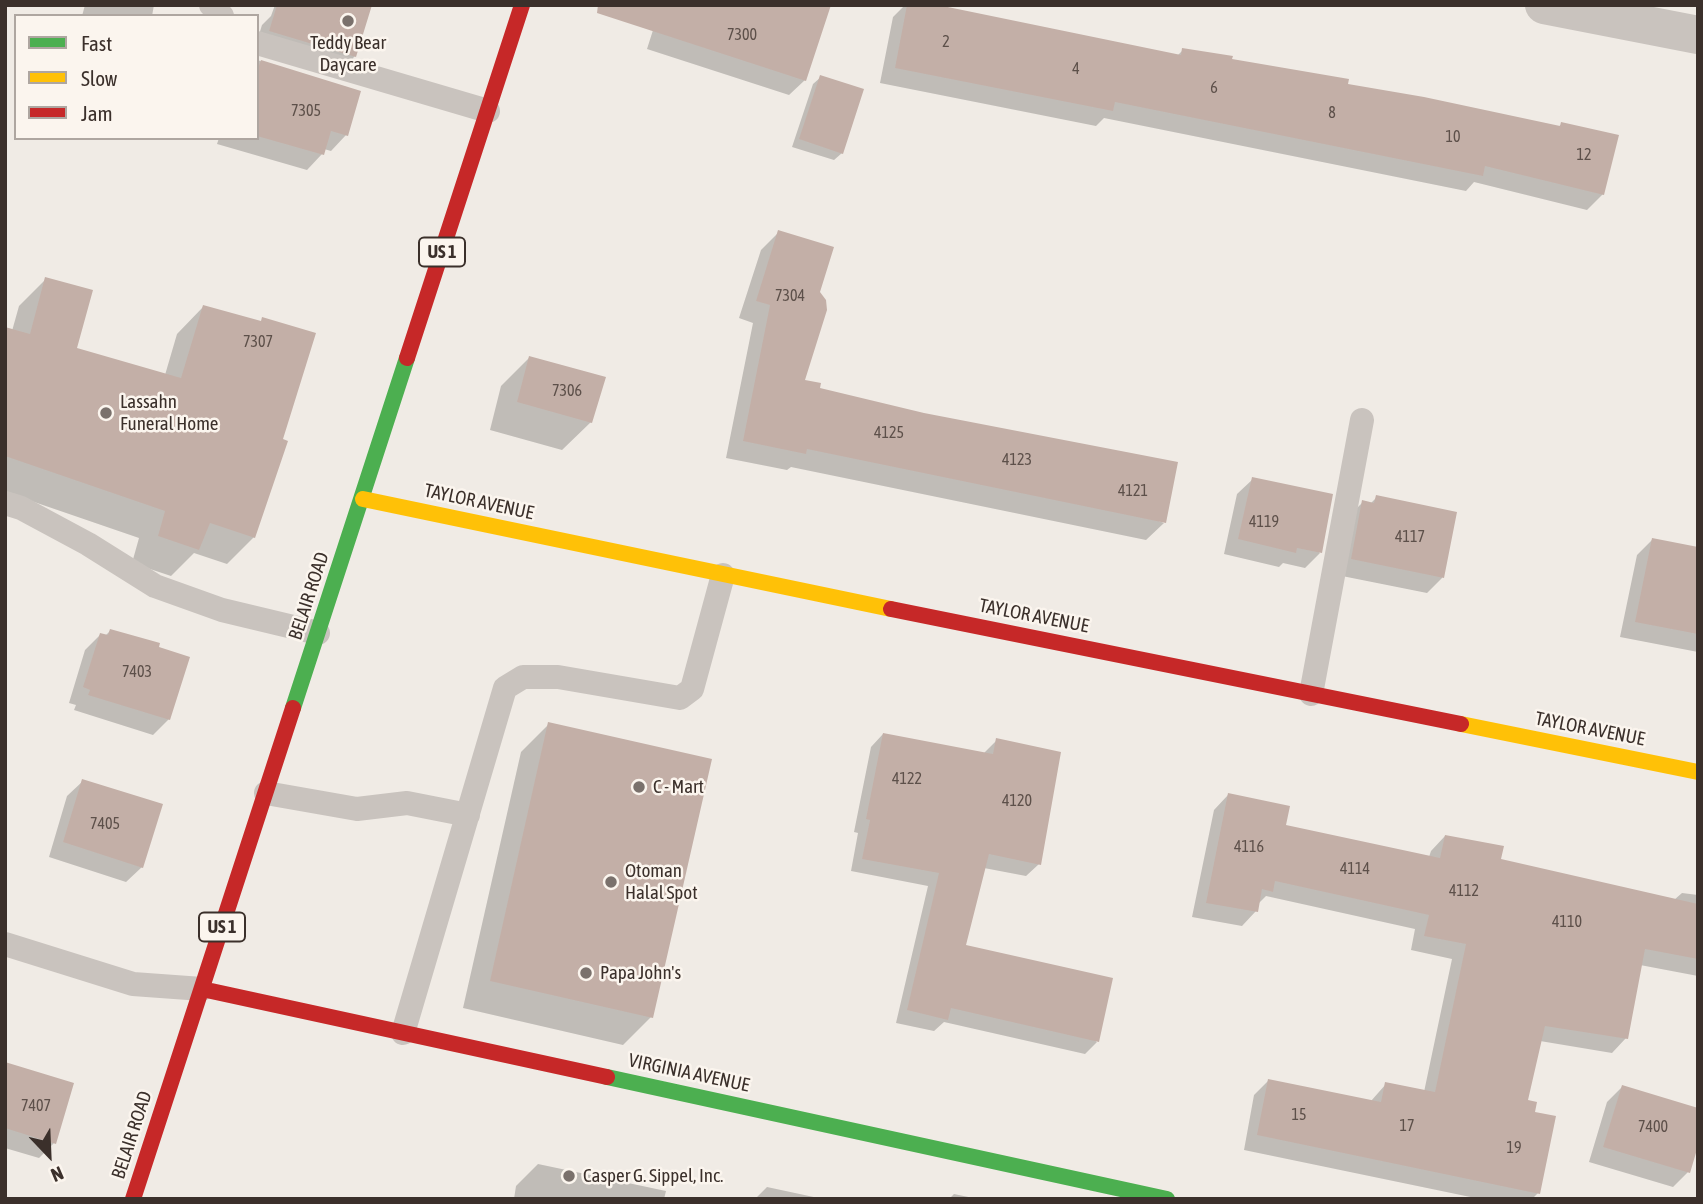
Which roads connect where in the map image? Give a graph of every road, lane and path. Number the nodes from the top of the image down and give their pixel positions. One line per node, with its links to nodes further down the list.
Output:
1 (522, 5): 5 (main road, BELAIR ROAD / US 1)
2 (1544, 5): 3 (street)
3 (1698, 35)
4 (259, 44): 5 (lane)
5 (488, 111): 7 (main road, BELAIR ROAD / US 1)
6 (1362, 419): 11 (lane)
7 (363, 499): 9 (main road, TAYLOR AVENUE); 10 (main road, BELAIR ROAD / US 1)
8 (5, 503): 10 (lane)
9 (723, 575): 11 (main road, TAYLOR AVENUE); 14 (lane)
10 (318, 634): 13 (main road, BELAIR ROAD / US 1)
11 (1311, 694): 12 (main road, TAYLOR AVENUE)
12 (1698, 772)
13 (266, 793): 14 (lane); 16 (main road, BELAIR ROAD / US 1)
14 (468, 815): 17 (lane)
15 (5, 944): 16 (lane)
16 (202, 989): 17 (main road, VIRGINIA AVENUE); 18 (main road, BELAIR ROAD / US 1)
17 (403, 1033): 19 (main road, VIRGINIA AVENUE)
18 (133, 1199)
19 (1167, 1199)

